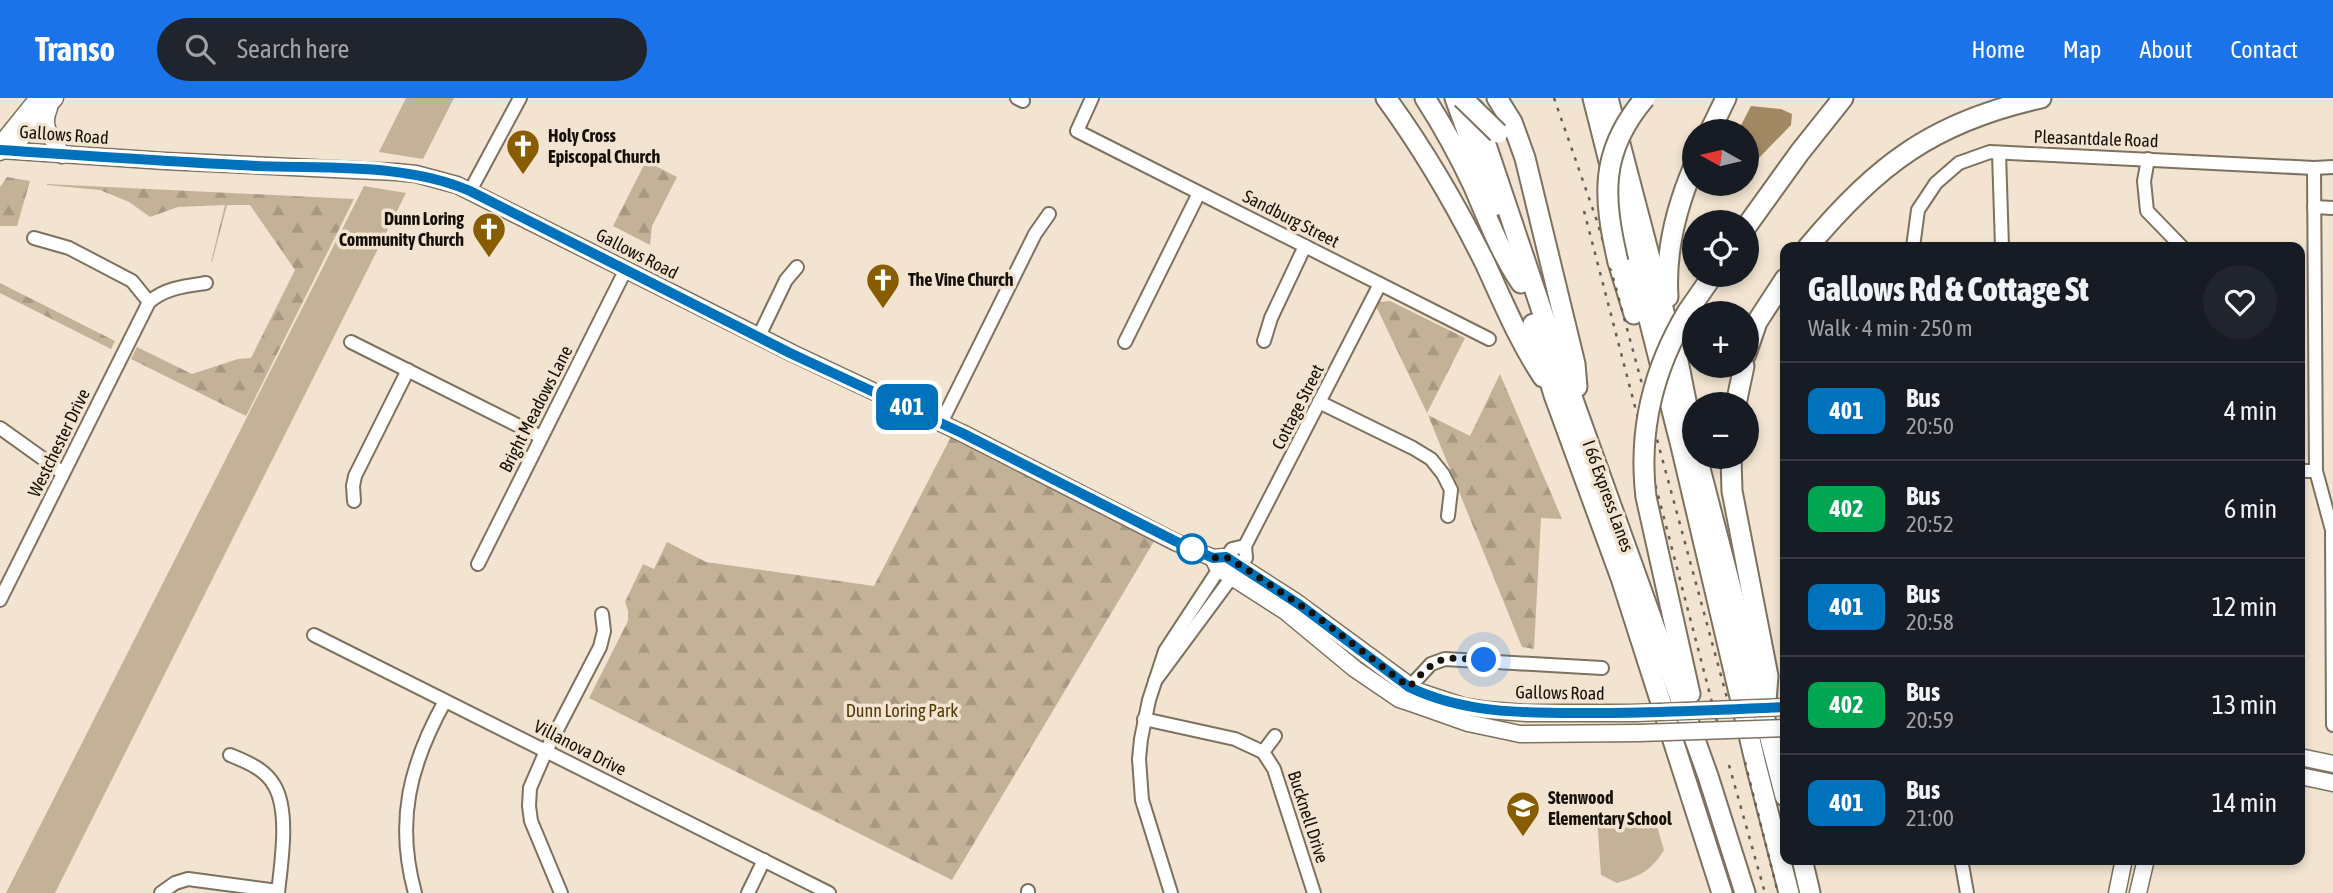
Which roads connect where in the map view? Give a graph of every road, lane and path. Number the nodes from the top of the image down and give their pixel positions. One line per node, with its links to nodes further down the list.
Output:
1 (520, 98): 23 (street)
2 (1092, 98): 24 (street, Sandburg Street)
3 (1386, 98): 54 (highway)
4 (1425, 98): 40 (highway)
5 (1455, 98): 40 (highway)
6 (1462, 98): 29 (highway, bridge)
7 (1471, 98): 56 (highway, I 66 Express Lanes)
8 (1497, 98): 29 (highway)
9 (1593, 98): 71 (highway)
10 (1608, 98): 52 (highway)
11 (1645, 98): 71 (highway, bridge)
12 (1726, 98): 16 (highway)
13 (1843, 98): 28 (highway)
14 (2040, 98): 32 (highway)
15 (48, 100): 17 (main road); 19 (main road)
16 (1716, 119)
17 (0, 151): 19 (main road, Gallows Road)
18 (1999, 153): 20 (street, Pleasantdale Road); 33 (street, Pleasantdale Road); 34 (street)
19 (62, 155): 23 (main road, Gallows Road)
20 (2148, 159): 22 (street, Pleasantdale Road); 35 (street)
21 (2333, 167): 22 (street, Pleasantdale Road)
22 (2314, 168): 26 (street)
23 (470, 191): 38 (main road, Gallows Road)
24 (1199, 193): 36 (street, Sandburg Street); 50 (street)
25 (1683, 196): 52 (highway)
26 (2314, 207): 27 (street); 63 (street)
27 (2333, 208)
28 (1758, 210)
29 (1540, 213): 56 (highway)
30 (1049, 214): 57 (street)
31 (34, 238): 44 (street)
32 (1812, 242)
33 (1914, 242)
34 (2002, 242)
35 (2177, 242)
36 (1305, 246): 41 (street, Sandburg Street); 48 (street)
37 (797, 267): 46 (street)
38 (626, 270): 46 (main road, Gallows Road); 59 (street, Bright Meadows Lane)
39 (206, 283): 44 (street)
40 (1521, 283): 54 (highway)
41 (1380, 284): 47 (street, Sandburg Street); 55 (street, Cottage Street)
42 (1705, 287): 87 (highway, bridge)
43 (1780, 287): 45 (highway)
44 (149, 302): 64 (street, Westchester Drive)
45 (1759, 319)
46 (759, 337): 57 (main road, Gallows Road)
47 (1489, 340)
48 (1264, 341)
49 (351, 342): 51 (street)
50 (1125, 342)
51 (408, 370): 59 (street); 65 (street)
52 (1681, 373): 53 (highway)
53 (1685, 392)
54 (1554, 395): 107 (highway)
55 (1319, 402): 66 (street); 68 (street, Cottage Street)
56 (1580, 416): 87 (highway, I 66 Express Lanes)
57 (941, 423): 68 (main road, Gallows Road)
58 (0, 428): 64 (street)
59 (541, 437): 67 (street, Bright Meadows Lane)
60 (1700, 469): 78 (highway)
61 (1731, 469): 78 (highway)
62 (2305, 471): 63 (street)
63 (2316, 471): 79 (street)
64 (64, 474): 69 (street, Westchester Drive)
65 (354, 501)
66 (1448, 516)
67 (478, 564)
68 (1226, 565): 74 (main road, Gallows Road); 77 (street, Cottage Street)
69 (0, 600)
70 (602, 614): 82 (street)
71 (1723, 620): 92 (highway)
72 (314, 635): 75 (street, Villanova Drive)
73 (1602, 668): 74 (street)
74 (1404, 693): 76 (main road, Gallows Road, bridge); 80 (main road, Gallows Road, bridge)
75 (445, 701): 82 (street, Villanova Drive); 101 (street)
76 (1780, 707)
77 (1144, 719): 83 (street); 105 (street, Cottage Street)
78 (1764, 720): 89 (highway)
79 (2333, 725)
80 (1780, 729)
81 (1275, 736): 83 (street)
82 (546, 751): 91 (street, Villanova Drive); 102 (street)
83 (1263, 752): 106 (street, Bucknell Drive)
84 (230, 755): 99 (street)
85 (2305, 758): 86 (main road)
86 (2333, 764)
87 (1708, 776): 108 (highway, I 66 Express Lanes)
88 (2305, 777): 90 (main road)
89 (1780, 778)
90 (2333, 783)
91 (764, 860): 103 (street); 104 (street, Villanova Drive)
92 (1780, 861)
93 (1781, 865): 109 (highway)
94 (1803, 865): 110 (highway)
95 (1962, 865): 111 (street)
96 (2124, 865): 112 (main road)
97 (2126, 865): 113 (main road)
98 (2145, 865): 114 (main road)
99 (278, 892): 100 (street)
100 (161, 893)
101 (415, 893)
102 (561, 893)
103 (748, 893)
104 (829, 893)
105 (1171, 893)
106 (1314, 893)
107 (1722, 893)
108 (1745, 893)
109 (1788, 893)
110 (1810, 893)
111 (1967, 893)
112 (2117, 893)
113 (2127, 893)
114 (2138, 893)

